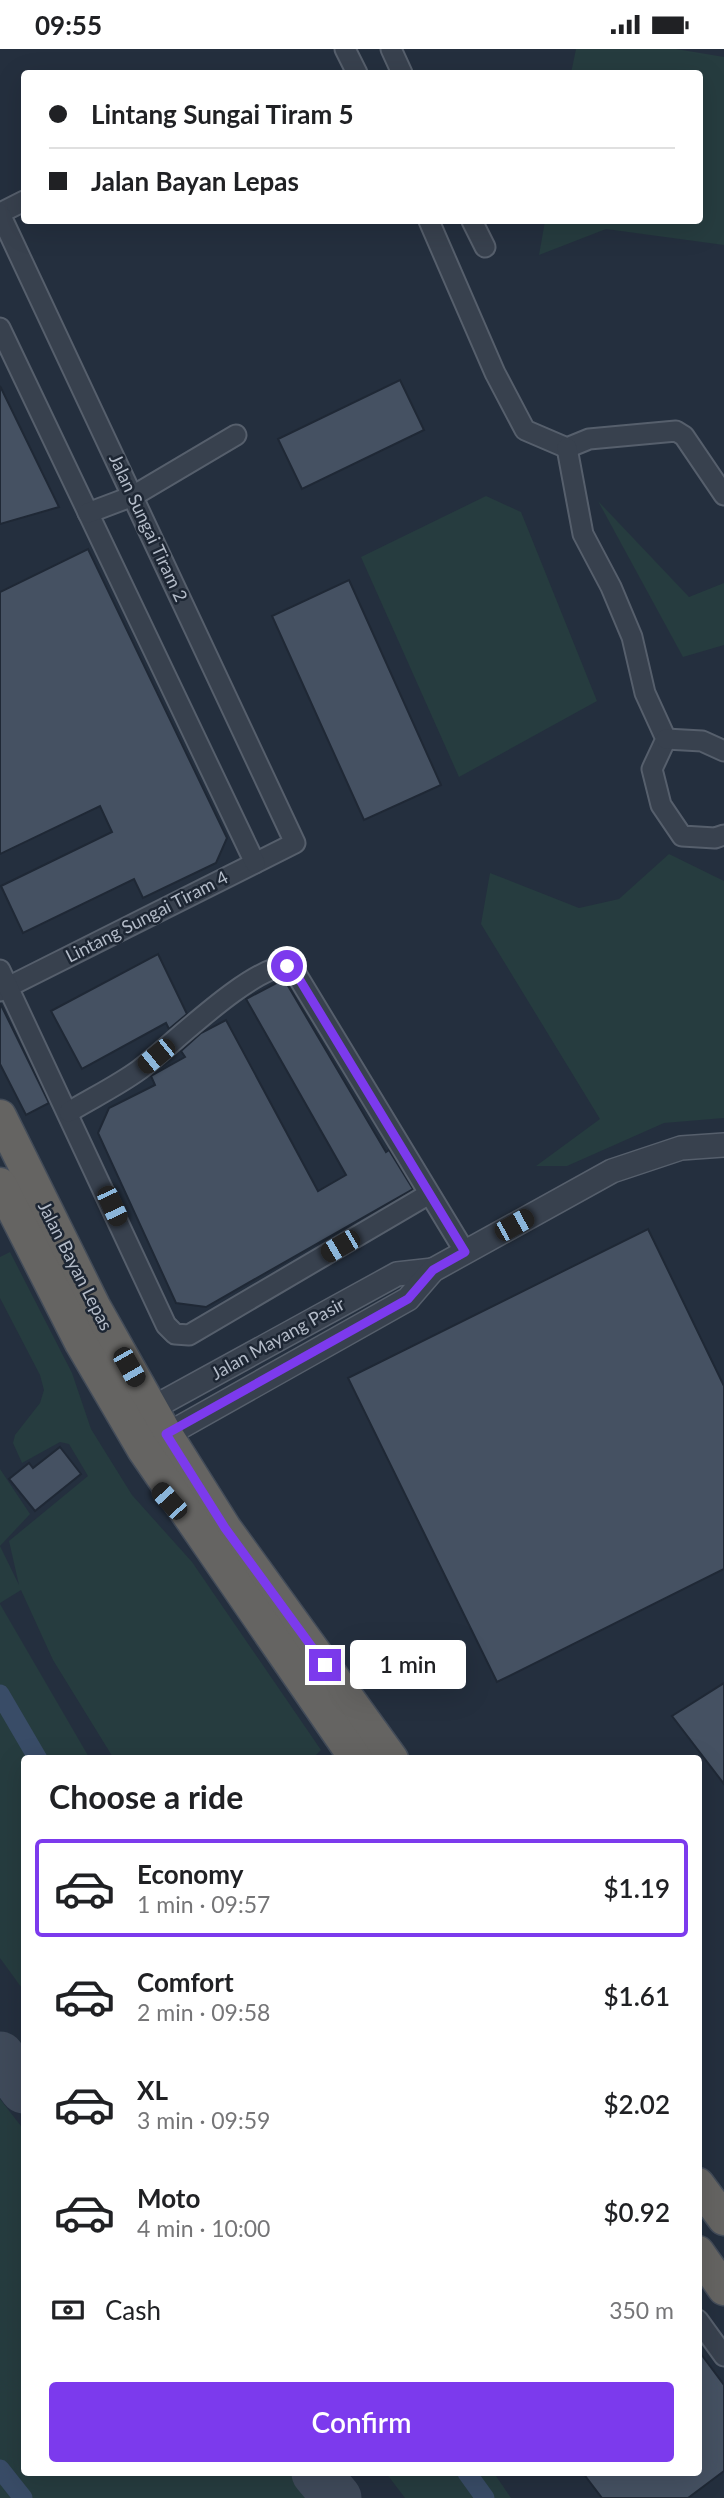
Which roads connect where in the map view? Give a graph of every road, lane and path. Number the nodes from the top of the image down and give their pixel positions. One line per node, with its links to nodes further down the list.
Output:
1 (345, 49): 3 (street)
2 (391, 49): 4 (street)
3 (356, 70)
4 (401, 70)
5 (21, 202): 6 (street)
6 (0, 213): 9 (street, Jalan Sungai Tiram 2)
7 (430, 224): 13 (street)
8 (474, 224): 10 (street)
9 (7, 247): 15 (street, Jalan Sungai Tiram 2)
10 (485, 247)
11 (0, 328): 16 (street)
12 (236, 435): 15 (street)
13 (567, 448): 14 (street); 17 (street)
14 (724, 495)
15 (133, 496): 16 (street); 20 (street, Jalan Sungai Tiram 2)
16 (88, 513): 21 (street)
17 (666, 739): 18 (street); 19 (street)
18 (724, 751)
19 (724, 835)
20 (295, 843): 21 (street, Lintang Sungai Tiram 4)
21 (255, 863): 22 (street, Lintang Sungai Tiram 4)
22 (3, 982): 23 (street)
23 (69, 1112): 27 (street); 27 (street)
24 (0, 1116): 30 (highway, Jalan Bayan Lepas)
25 (724, 1145): 28 (street, Jalan Mayang Pasir)
26 (0, 1185): 29 (highway, Jalan Bayan Lepas)
27 (429, 1194): 28 (street)
28 (465, 1252): 30 (street, Jalan Mayang Pasir)
29 (80, 1343): 30 (highway, Jalan Bayan Lepas); 31 (highway)
30 (147, 1428): 31 (highway, Jalan Bayan Lepas); 33 (highway, Jalan Bayan Lepas)
31 (198, 1532): 32 (highway, Jalan Bayan Lepas)
32 (353, 1755)
33 (389, 1755)
34 (702, 2190): 35 (highway)
35 (724, 2219)
36 (702, 2258): 37 (highway)
37 (724, 2289)
38 (702, 2326): 39 (street)
39 (724, 2356)

